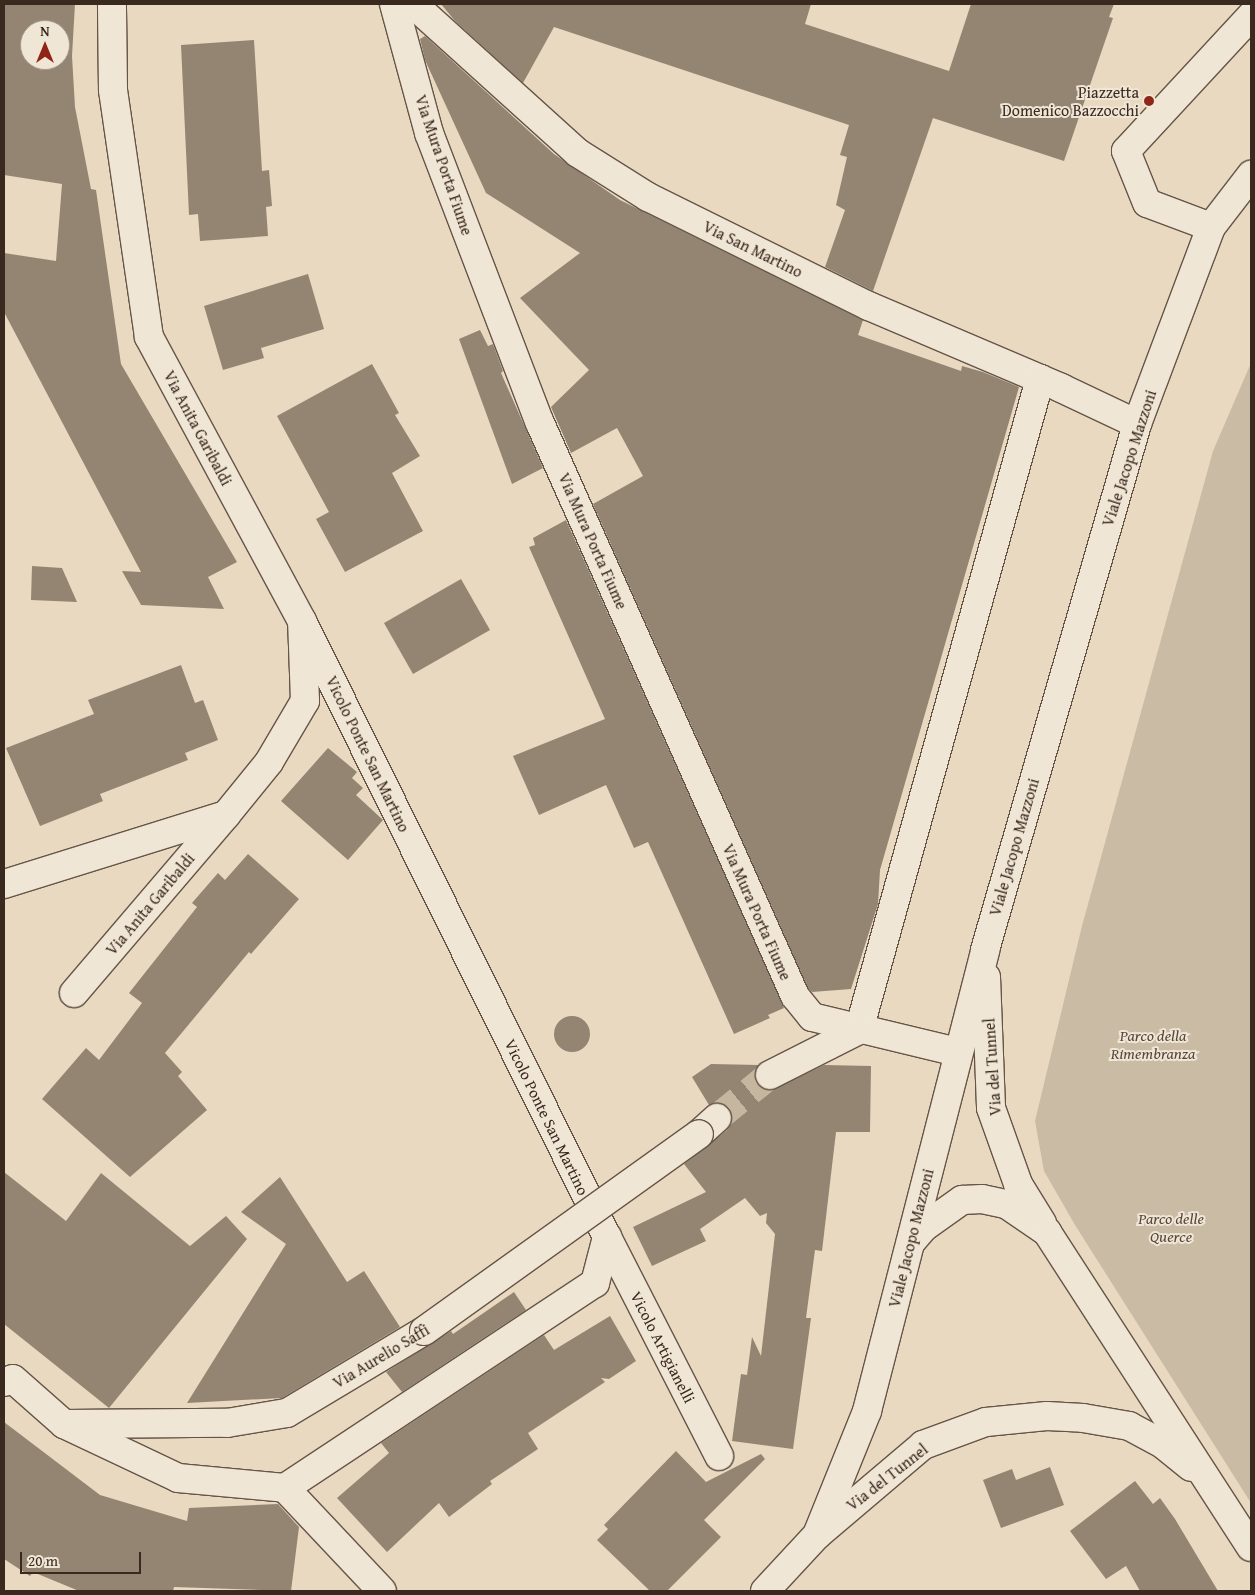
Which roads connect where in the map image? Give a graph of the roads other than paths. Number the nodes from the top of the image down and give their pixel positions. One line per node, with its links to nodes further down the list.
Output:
1 (112, 4): 9 (street, Via Anita Garibaldi)
2 (394, 4): 14 (street, Via Mura Porta Fiume)
3 (413, 4): 7 (street, Via San Martino)
4 (1251, 16): 6 (street)
5 (1251, 175): 6 (street, Viale Jacopo Mazzoni)
6 (1211, 227): 8 (street, Viale Jacopo Mazzoni)
7 (1040, 379): 8 (street, Via San Martino); 14 (street)
8 (1137, 424): 12 (street, Viale Jacopo Mazzoni)
9 (302, 621): 10 (street, Via Anita Garibaldi); 19 (street, Vicolo Ponte San Martino)
10 (226, 815): 11 (street, Via Anita Garibaldi); 13 (street, Via Anita Garibaldi)
11 (4, 884)
12 (985, 950): 15 (street, Viale Jacopo Mazzoni); 18 (street, Via del Tunnel)
13 (74, 993)
14 (859, 1030): 15 (street); 16 (street)
15 (958, 1052): 20 (street, Viale Jacopo Mazzoni)
16 (770, 1075)
17 (708, 1126): 22 (street, Via Aurelio Saffi, bridge)
18 (1048, 1232): 20 (street, Via del Tunnel); 24 (street, Via del Tunnel)
19 (607, 1237): 23 (street, Vicolo Artigianelli); 25 (street)
20 (911, 1242): 26 (street, Viale Jacopo Mazzoni)
21 (7, 1374): 22 (street)
22 (64, 1424): 25 (street)
23 (719, 1456)
24 (1212, 1484): 26 (street, Via del Tunnel); 27 (street, Via del Tunnel)
25 (285, 1488): 28 (street)
26 (817, 1535): 29 (street)
27 (1251, 1547)
28 (382, 1591)
29 (765, 1591)

